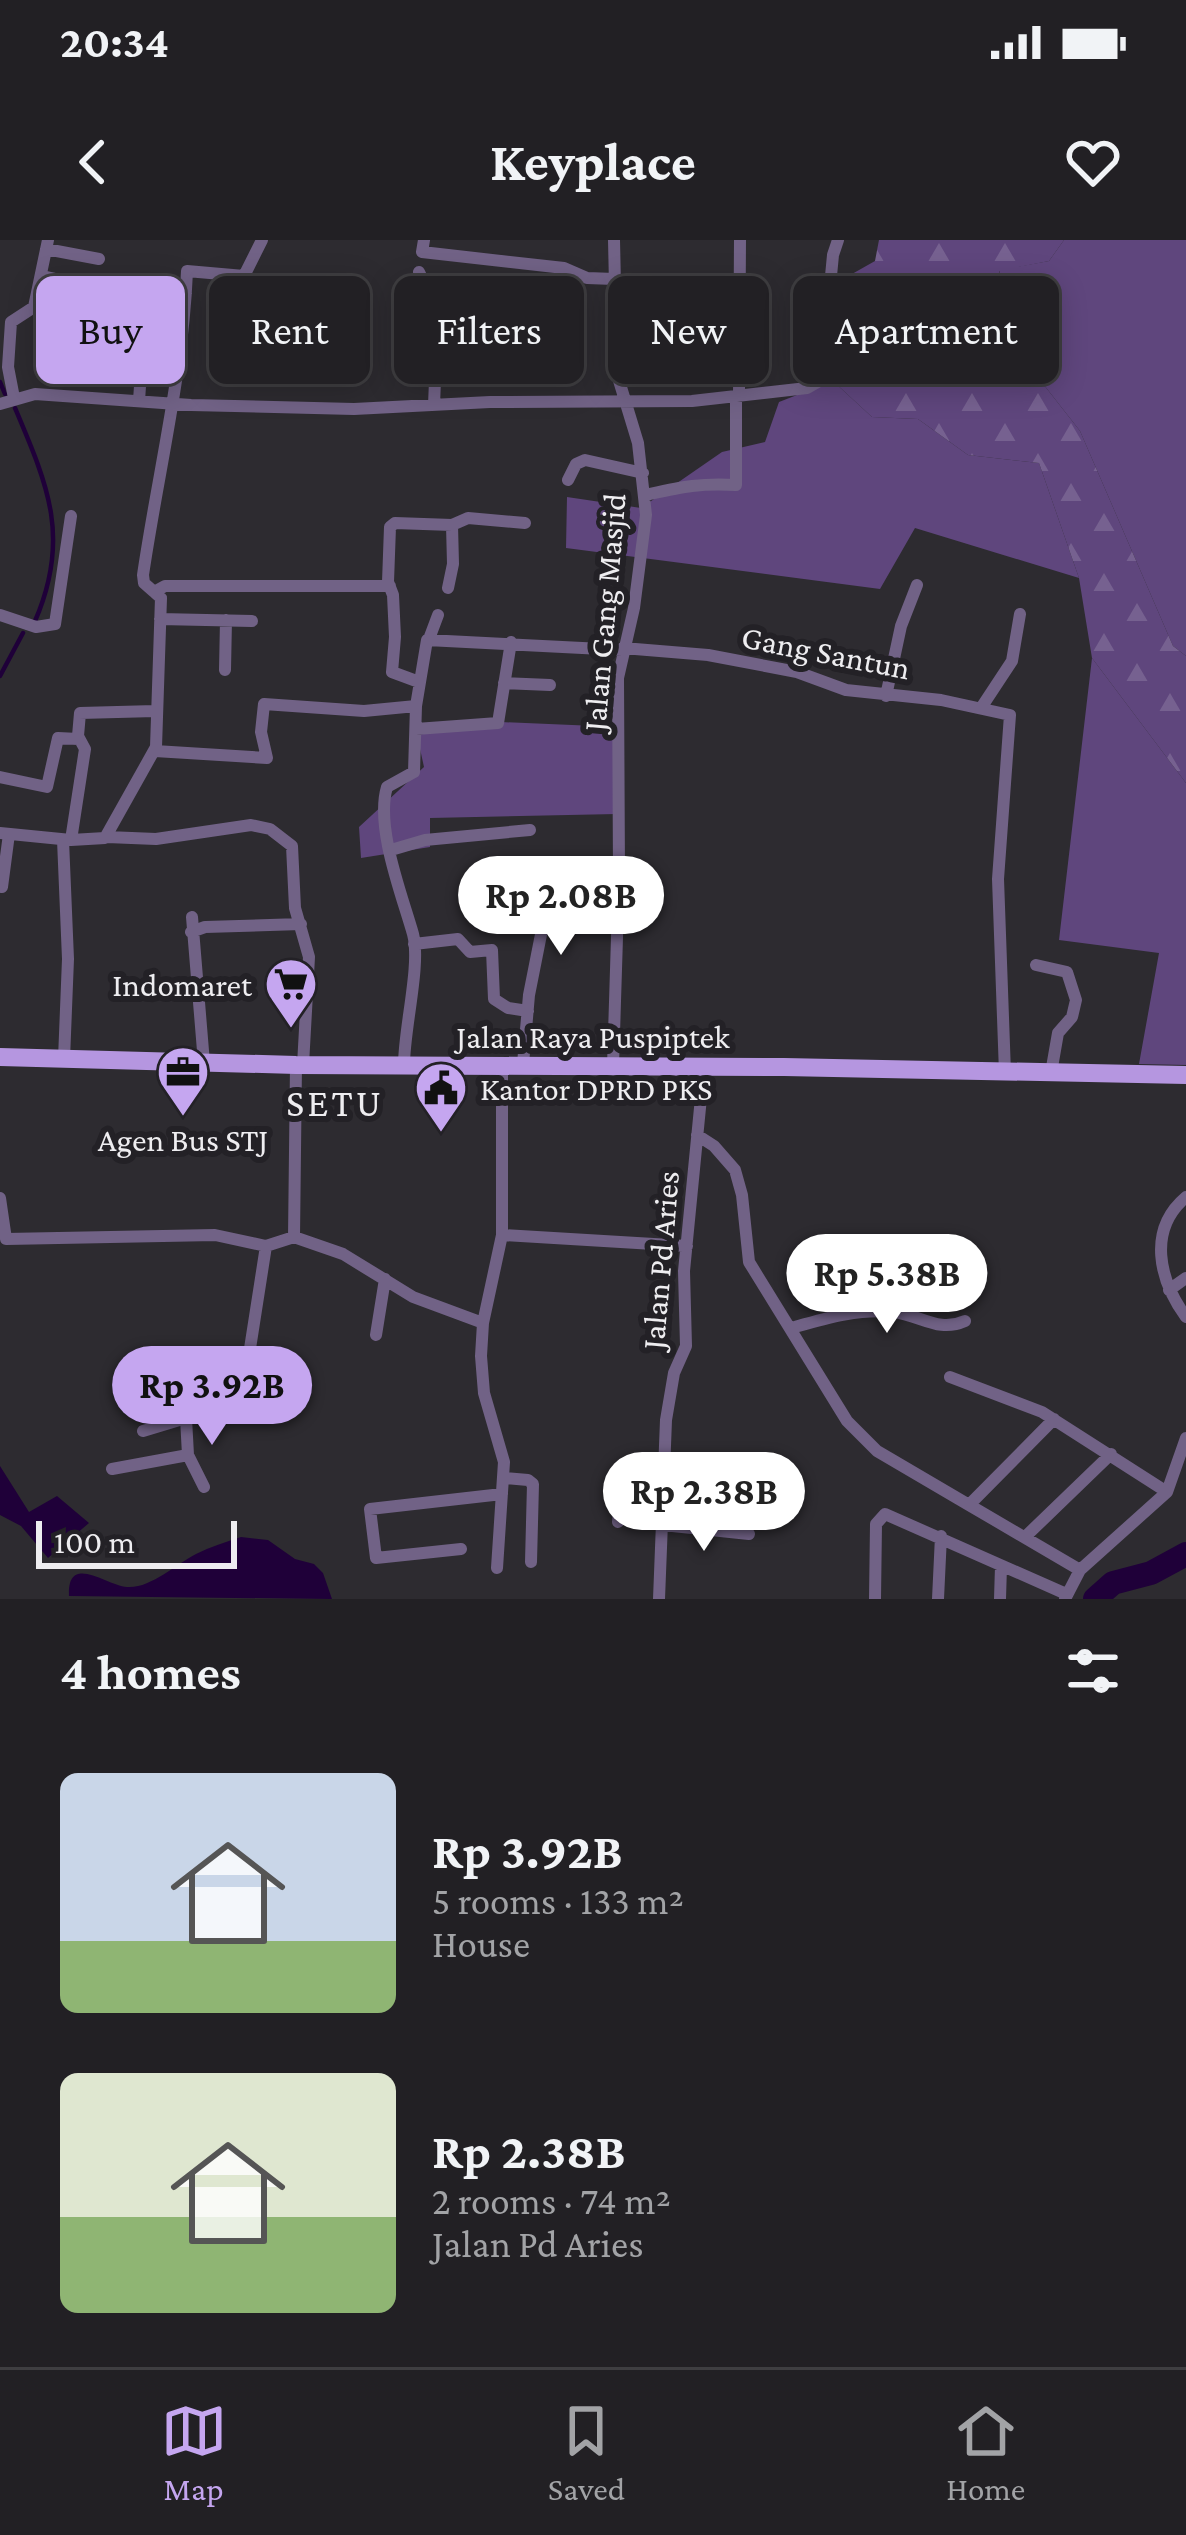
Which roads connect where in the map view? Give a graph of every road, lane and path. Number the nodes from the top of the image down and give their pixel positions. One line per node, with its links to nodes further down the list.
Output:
1 (262, 240): 12 (street)
2 (424, 240): 11 (street)
3 (614, 240): 10 (street, Jalan Gang Masjid)
4 (740, 240): 18 (street)
5 (838, 240): 18 (street)
6 (47, 244): 7 (street); 9 (street)
7 (99, 259)
8 (419, 272): 23 (street)
9 (41, 276)
10 (614, 276)
11 (608, 279)
12 (186, 292): 14 (street)
13 (36, 298): 21 (street)
14 (185, 302)
15 (140, 384): 20 (street)
16 (176, 384): 22 (street)
17 (620, 384): 19 (street, Jalan Gang Masjid)
18 (738, 395): 19 (street); 26 (street)
19 (623, 400): 23 (street); 24 (street, Jalan Gang Masjid)
20 (139, 401): 21 (street); 22 (street)
21 (6, 402)
22 (172, 404): 23 (street); 33 (street)
23 (434, 405)
24 (643, 473): 25 (street); 26 (street, Jalan Gang Masjid)
25 (568, 480)
26 (645, 495): 42 (street, Jalan Gang Masjid)
27 (71, 515): 35 (street)
28 (525, 523): 29 (street)
29 (452, 525): 31 (street); 32 (street)
30 (917, 585): 47 (street)
31 (390, 586): 33 (street); 44 (street)
32 (448, 588)
33 (154, 592): 37 (street)
34 (1020, 614): 49 (street)
35 (0, 615)
36 (438, 615): 40 (street)
37 (164, 619): 38 (street); 50 (street)
38 (226, 620): 39 (street); 43 (street)
39 (252, 621)
40 (429, 638): 41 (street, Gang Santun); 44 (street)
41 (512, 642): 42 (street, Gang Santun); 45 (street)
42 (623, 649): 47 (street, Gang Santun); 60 (street, Jalan Gang Masjid)
43 (225, 670)
44 (419, 682): 48 (street)
45 (504, 682): 46 (street); 51 (street)
46 (550, 686)
47 (886, 696): 49 (street, Gang Santun)
48 (416, 706): 51 (street); 53 (street)
49 (981, 708): 77 (street)
50 (159, 711): 52 (street); 53 (street)
51 (416, 729): 59 (street)
52 (78, 739): 54 (street); 58 (street)
53 (154, 751): 57 (street)
54 (0, 777)
55 (530, 830): 59 (street)
56 (4, 834): 58 (street); 61 (street)
57 (107, 837): 58 (street); 63 (street)
58 (67, 840): 69 (street)
59 (392, 850): 65 (street)
60 (620, 873): 67 (street); 75 (street, Jalan Gang Masjid)
61 (2, 887)
62 (192, 917): 64 (street)
63 (302, 925): 64 (street); 73 (street)
64 (191, 932): 70 (street)
65 (414, 944): 67 (street); 74 (street)
66 (1036, 965): 78 (street)
67 (528, 1011): 72 (street)
68 (0, 1058): 69 (main road, Jalan Raya Puspiptek)
69 (64, 1059): 70 (main road, Jalan Raya Puspiptek)
70 (204, 1063): 73 (main road, Jalan Raya Puspiptek)
71 (502, 1064): 72 (main road, Jalan Raya Puspiptek); 74 (main road, Jalan Raya Puspiptek); 83 (street)
72 (523, 1064): 75 (main road, Jalan Raya Puspiptek)
73 (300, 1065): 74 (main road, Jalan Raya Puspiptek); 84 (street)
74 (404, 1065)
75 (613, 1066): 76 (main road, Jalan Raya Puspiptek)
76 (704, 1067): 77 (main road, Jalan Raya Puspiptek); 80 (street, Jalan Pd Aries)
77 (1005, 1073): 78 (main road, Jalan Raya Puspiptek)
78 (1051, 1073): 79 (main road, Jalan Raya Puspiptek)
79 (1186, 1075)
80 (698, 1135): 86 (street, Jalan Pd Aries); 93 (street)
81 (1186, 1197): 89 (street)
82 (0, 1198): 85 (street)
83 (502, 1235): 86 (street); 92 (street)
84 (294, 1237): 85 (street); 88 (street)
85 (266, 1246): 96 (street)
86 (687, 1246): 105 (street, Jalan Pd Aries)
87 (1186, 1278): 89 (street)
88 (385, 1279): 92 (street); 94 (street)
89 (1169, 1290): 90 (street)
90 (1186, 1317)
91 (965, 1321): 93 (street)
92 (483, 1323): 103 (street)
93 (790, 1328): 108 (street)
94 (376, 1335)
95 (950, 1377): 97 (street)
96 (186, 1418): 98 (street); 101 (street)
97 (1054, 1419): 100 (street); 108 (street)
98 (142, 1431)
99 (1186, 1438): 106 (street)
100 (1111, 1454): 106 (street); 113 (street)
101 (188, 1455): 102 (street); 104 (street)
102 (112, 1468)
103 (504, 1478): 107 (street); 115 (street)
104 (204, 1487)
105 (665, 1489): 109 (street); 110 (street, Jalan Pd Aries)
106 (1167, 1492): 118 (street)
107 (502, 1494): 114 (street); 117 (street)
108 (969, 1505): 113 (street)
109 (618, 1522)
110 (663, 1525): 111 (street); 120 (street, Jalan Pd Aries)
111 (749, 1534)
112 (941, 1536): 116 (street); 121 (street); 122 (street)
113 (1025, 1537): 118 (street)
114 (461, 1549)
115 (531, 1562)
116 (1001, 1566): 119 (street); 123 (street)
117 (497, 1568)
118 (1080, 1570): 119 (street)
119 (1064, 1596)
120 (659, 1599)
121 (875, 1599)
122 (938, 1599)
123 (1000, 1599)

